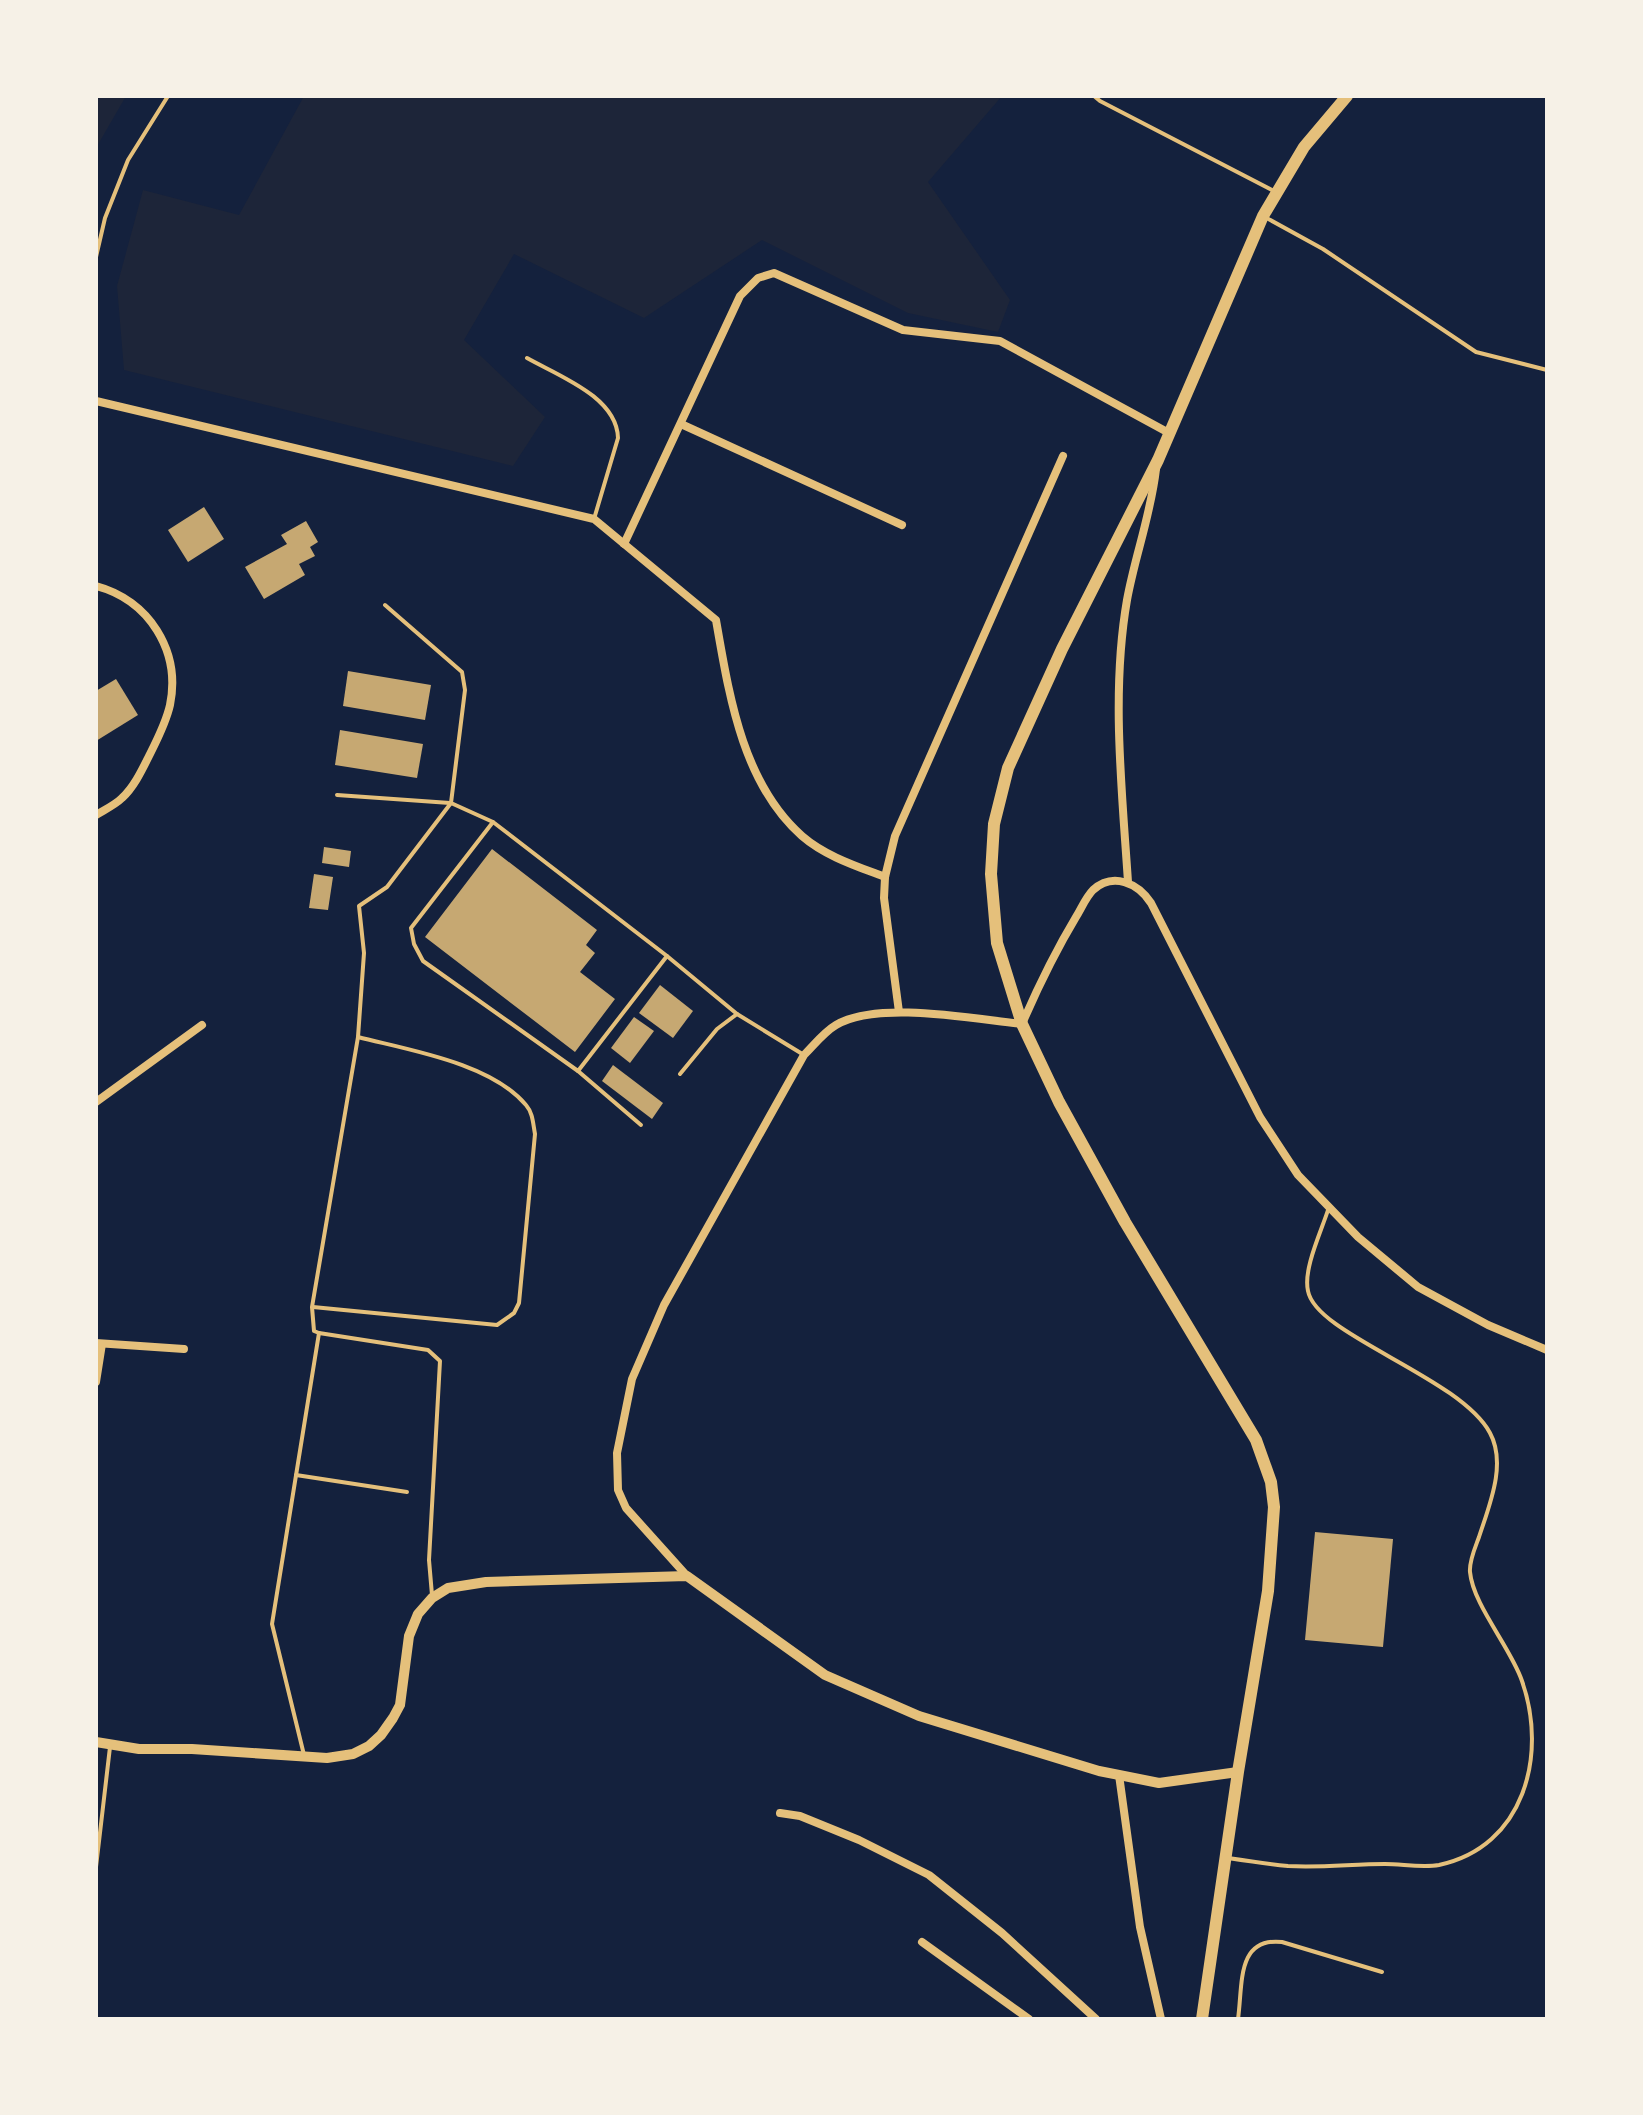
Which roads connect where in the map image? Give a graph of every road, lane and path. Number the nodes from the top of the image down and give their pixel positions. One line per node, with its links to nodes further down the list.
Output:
1 (168, 96): 6 (lane)
2 (1094, 96): 4 (lane)
3 (1346, 97): 4 (main road)
4 (1276, 192): 5 (main road)
5 (1263, 216): 8 (lane); 11 (main road)
6 (96, 257)
7 (527, 358): 14 (lane)
8 (1547, 370)
9 (96, 401): 14 (street)
10 (681, 424): 11 (street); 15 (street); 16 (street)
11 (1169, 433): 13 (main road)
12 (1063, 456): 23 (street)
13 (1158, 460): 24 (street); 28 (main road)
14 (594, 519): 16 (street)
15 (902, 525)
16 (624, 544): 23 (street)
17 (96, 586): 21 (street)
18 (385, 605): 20 (lane)
19 (337, 795): 20 (lane)
20 (451, 803): 22 (lane); 30 (lane)
21 (96, 815)
22 (493, 822): 25 (lane); 32 (lane)
23 (885, 877): 26 (street)
24 (1128, 882): 28 (street); 36 (street)
25 (667, 956): 27 (lane); 32 (lane)
26 (899, 1012): 28 (street); 31 (street)
27 (737, 1014): 31 (lane); 33 (lane)
28 (1022, 1024): 50 (main road)
29 (202, 1025): 34 (street)
30 (358, 1037): 37 (lane); 37 (lane)
31 (804, 1055): 45 (street)
32 (578, 1071): 35 (lane)
33 (680, 1074)
34 (96, 1102)
35 (641, 1125)
36 (1329, 1208): 41 (street); 53 (lane)
37 (312, 1307): 38 (lane)
38 (319, 1333): 43 (lane); 46 (lane)
39 (99, 1343): 40 (street); 42 (street)
40 (184, 1349)
41 (1547, 1350)
42 (96, 1382)
43 (296, 1475): 44 (lane); 49 (lane)
44 (407, 1492)
45 (687, 1576): 46 (street); 51 (street)
46 (432, 1598): 49 (street)
47 (96, 1742): 48 (street)
48 (111, 1745): 49 (street); 54 (lane)
49 (304, 1757)
50 (1238, 1772): 51 (street); 53 (main road)
51 (1119, 1775): 59 (street)
52 (780, 1813): 58 (street)
53 (1225, 1858): 60 (main road)
54 (96, 1867)
55 (922, 1942): 57 (street)
56 (1382, 1972): 61 (lane)
57 (1029, 2019)
58 (1096, 2019)
59 (1161, 2019)
60 (1202, 2019)
61 (1238, 2019)

